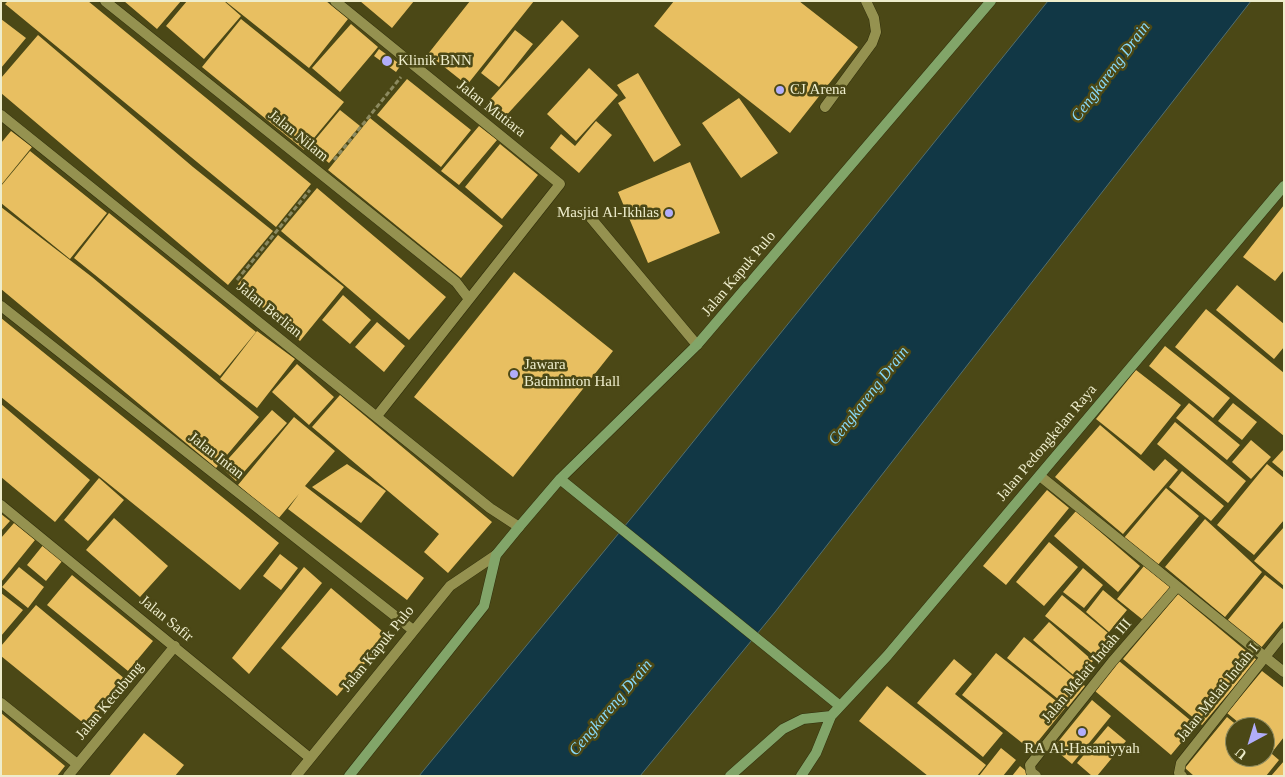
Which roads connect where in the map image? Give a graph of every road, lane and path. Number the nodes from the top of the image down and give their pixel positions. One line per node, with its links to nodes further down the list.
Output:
1 (105, 1): 9 (street, Jalan Nilam)
2 (335, 1): 9 (street, Jalan Mutiara)
3 (866, 1): 5 (street)
4 (991, 1): 11 (main road, Jalan Kapuk Pulo)
5 (825, 107)
6 (1, 115): 12 (street, Jalan Berlian)
7 (1284, 186): 13 (main road, Jalan Pedongkelan Raya)
8 (590, 217): 11 (street)
9 (469, 299): 12 (street)
10 (1, 306): 19 (street, Jalan Intan)
11 (697, 345): 14 (main road, Jalan Kapuk Pulo)
12 (377, 416): 16 (street, Jalan Berlian)
13 (1040, 476): 18 (street); 25 (main road, Jalan Pedongkelan Raya)
14 (560, 479): 16 (main road, Jalan Kapuk Pulo); 25 (main road)
15 (1, 505): 21 (street, Jalan Safir)
16 (519, 527): 17 (main road, Jalan Kapuk Pulo)
17 (496, 555): 19 (street, Jalan Kapuk Pulo); 32 (main road, Jalan Kapuk Pulo)
18 (1177, 587): 22 (street); 35 (street, Jalan Melati Indah III)
19 (413, 630): 27 (street, Jalan Kapuk Pulo)
20 (1284, 633): 22 (street, Jalan Melati Indah I)
21 (175, 646): 27 (street, Jalan Safir); 28 (street, Jalan Kecubung)
22 (1266, 658): 23 (street); 29 (street, Jalan Melati Indah I)
23 (1284, 672)
24 (1, 703): 28 (street)
25 (840, 706): 26 (main road, Jalan Pedongkelan Raya)
26 (831, 716): 33 (main road); 34 (main road)
27 (310, 758): 31 (street, Jalan Kapuk Pulo)
28 (77, 764): 30 (street, Jalan Kecubung)
29 (1181, 774)
30 (68, 776)
31 (296, 776)
32 (349, 776)
33 (730, 776)
34 (801, 776)
35 (1036, 776)

